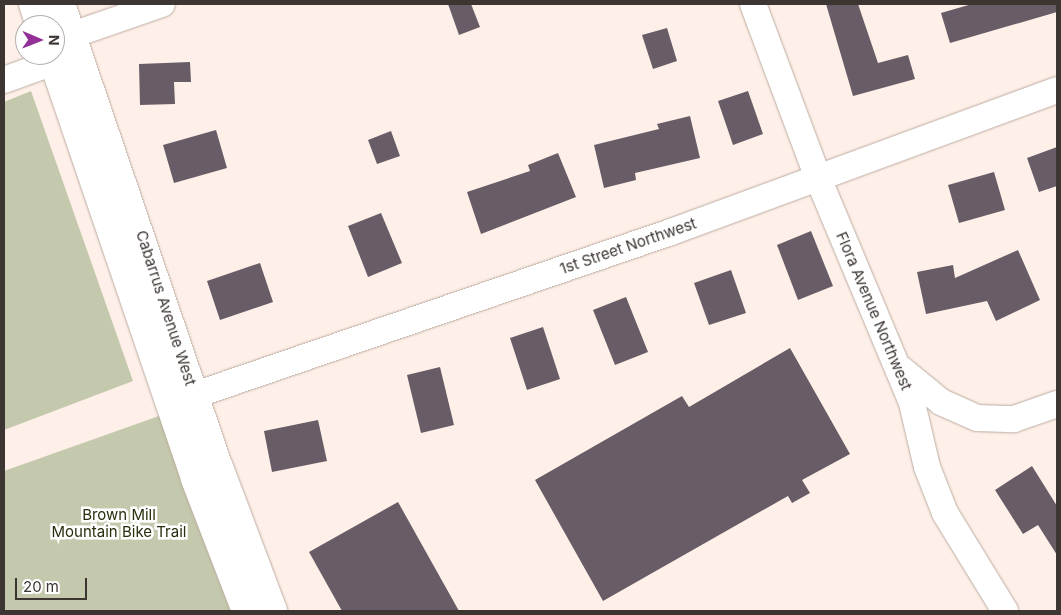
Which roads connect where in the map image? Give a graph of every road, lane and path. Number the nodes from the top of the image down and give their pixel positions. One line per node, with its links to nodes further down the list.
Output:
1 (162, 4): 3 (street)
2 (753, 4): 9 (street, Flora Avenue Northwest)
3 (65, 45)
4 (29, 65): 7 (street)
5 (63, 65): 15 (main road, Cabarrus Avenue West)
6 (65, 65): 11 (main road, Cabarrus Avenue West)
7 (4, 80)
8 (1057, 90): 9 (street, 1st Street Northwest)
9 (818, 178): 10 (street, Flora Avenue Northwest); 11 (street, 1st Street Northwest)
10 (897, 366): 12 (street); 14 (street, Flora Avenue Northwest)
11 (195, 395): 16 (main road, Cabarrus Avenue West)
12 (934, 398): 13 (street); 14 (street)
13 (1057, 404)
14 (918, 421): 17 (street, Flora Avenue Northwest)
15 (246, 611)
16 (273, 611)
17 (1005, 611)

